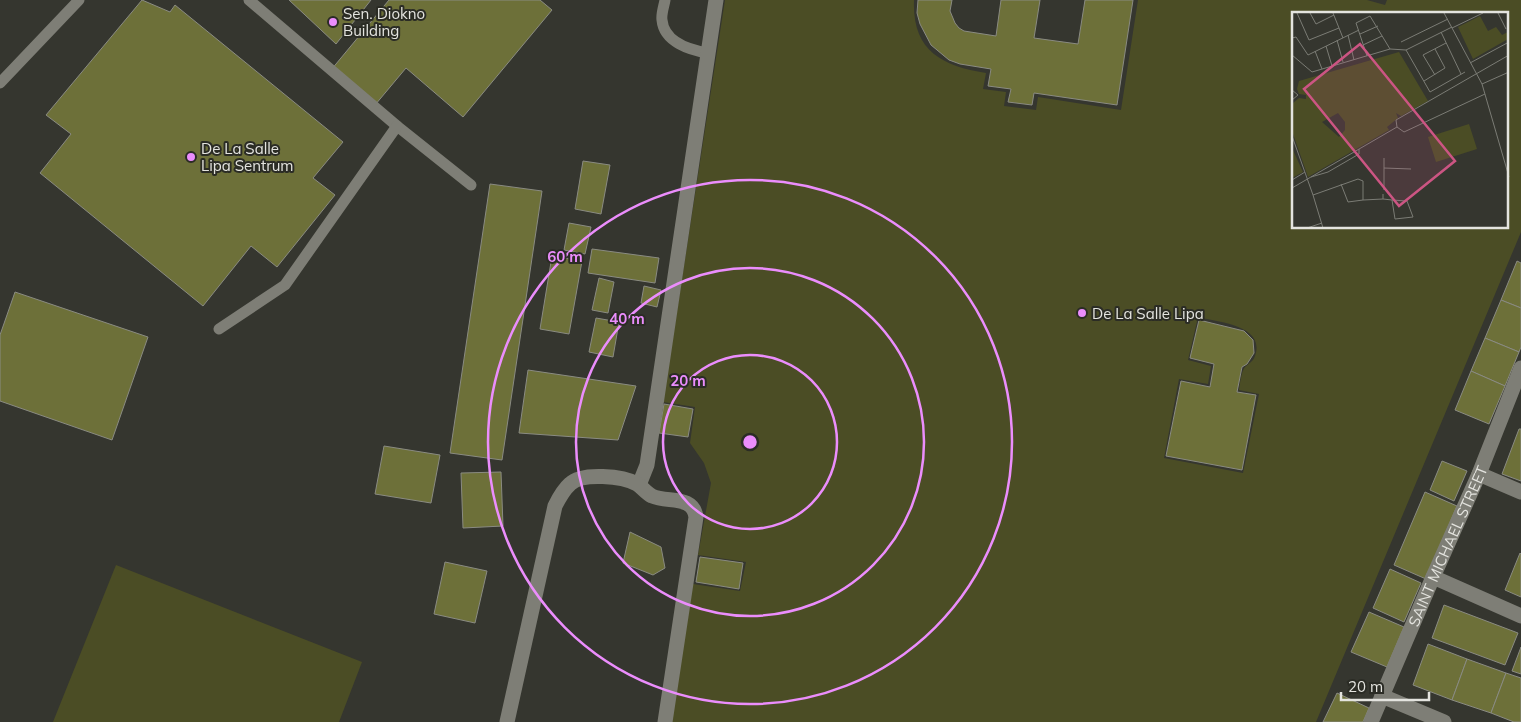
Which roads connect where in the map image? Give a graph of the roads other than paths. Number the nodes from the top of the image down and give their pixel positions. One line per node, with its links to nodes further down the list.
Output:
1 (79, 0): 6 (lane)
2 (249, 0): 7 (lane)
3 (665, 0): 5 (lane)
4 (716, 0): 5 (street)
5 (708, 53): 12 (street)
6 (0, 83)
7 (397, 126): 8 (lane); 9 (lane)
8 (470, 185)
9 (219, 329)
10 (1521, 368): 11 (street, SAINT MICHAEL STREET)
11 (1479, 474): 13 (street); 14 (street, SAINT MICHAEL STREET)
12 (639, 485): 17 (street); 18 (street)
13 (1521, 492)
14 (1433, 577): 15 (street); 16 (street, SAINT MICHAEL STREET)
15 (1521, 616)
16 (1382, 696): 19 (street, SAINT MICHAEL STREET); 20 (street)
17 (508, 722)
18 (666, 722)
19 (1371, 722)
20 (1444, 722)

